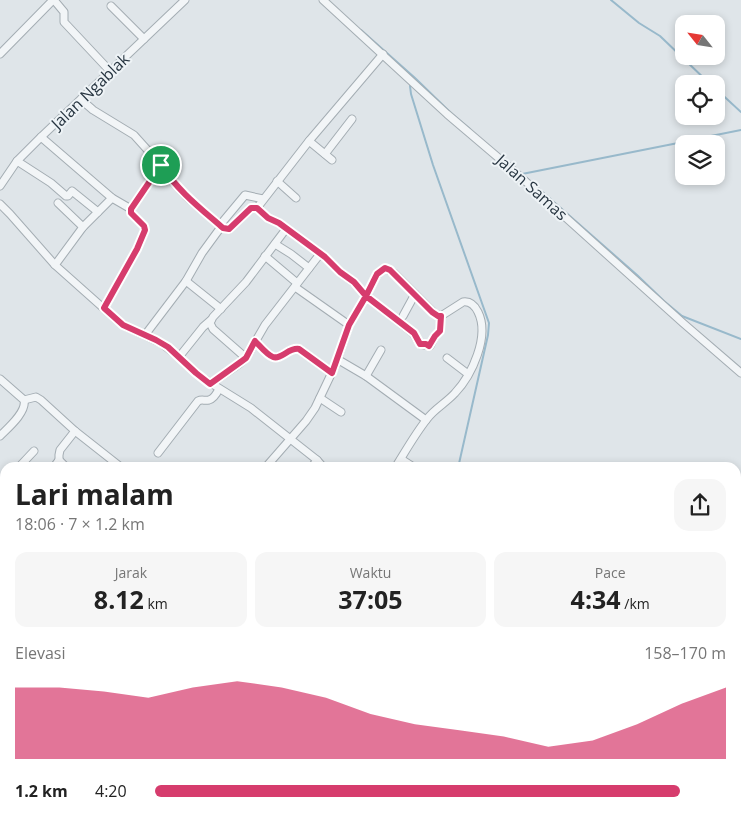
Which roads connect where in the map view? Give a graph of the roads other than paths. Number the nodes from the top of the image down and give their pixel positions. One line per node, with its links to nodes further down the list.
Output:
1 (54, 0): 6 (street); 8 (street)
2 (185, 0): 5 (street, Jalan Ngablak)
3 (323, 0): 7 (street, Jalan Samas)
4 (111, 6): 5 (street)
5 (144, 39): 8 (street, Jalan Ngablak)
6 (0, 54)
7 (383, 54): 12 (street); 53 (street, Jalan Samas)
8 (110, 71): 9 (street, Jalan Ngablak)
9 (82, 98): 11 (street, Jalan Ngablak); 16 (street)
10 (352, 119): 13 (street)
11 (41, 138): 15 (street, Jalan Ngablak); 19 (street)
12 (309, 141): 13 (street); 17 (street)
13 (325, 154): 14 (street)
14 (332, 160)
15 (17, 161): 18 (street, Jalan Ngablak); 26 (street)
16 (161, 165): 25 (street); 27 (street)
17 (277, 181): 20 (street); 21 (street)
18 (0, 186)
19 (112, 198): 25 (street); 26 (street)
20 (296, 198)
21 (262, 199): 24 (street); 27 (street)
22 (58, 203): 28 (street)
23 (0, 204): 33 (street)
24 (257, 208): 27 (street); 29 (street)
25 (131, 209): 39 (street)
26 (98, 212): 28 (street)
27 (221, 226): 35 (street)
28 (83, 227): 33 (street)
29 (286, 229): 30 (street); 31 (street)
30 (275, 244): 32 (street); 34 (street)
31 (320, 254): 34 (street); 38 (street)
32 (265, 256): 36 (street); 40 (street)
33 (55, 265): 39 (street)
34 (309, 268): 36 (street)
35 (186, 281): 40 (street); 45 (street)
36 (296, 285): 44 (street); 46 (street)
37 (415, 294): 38 (street); 41 (street); 42 (street)
38 (366, 296): 42 (street); 44 (street)
39 (104, 308): 45 (street)
40 (221, 309): 43 (street)
41 (403, 316)
42 (441, 316): 54 (street)
43 (211, 320): 48 (street); 49 (street)
44 (349, 325): 51 (street)
45 (145, 335): 48 (street)
46 (255, 341): 49 (street); 52 (street)
47 (381, 350): 55 (street)
48 (179, 357): 57 (street)
49 (246, 358): 57 (street)
50 (447, 358): 54 (street)
51 (337, 359): 52 (street); 55 (street)
52 (332, 373): 59 (street)
53 (741, 373)
54 (468, 374): 62 (street)
55 (366, 376): 62 (street)
56 (0, 379): 60 (street)
57 (210, 384): 58 (street)
58 (219, 389): 65 (street); 67 (street)
59 (320, 398): 61 (street); 65 (street)
60 (24, 400): 63 (street); 64 (street)
61 (340, 412)
62 (426, 420): 68 (street)
63 (75, 431): 69 (street); 72 (street)
64 (0, 436)
65 (290, 438): 70 (street); 73 (street)
66 (34, 451): 71 (street)
67 (158, 453)
68 (401, 458): 74 (street); 75 (street)
69 (59, 460)
70 (318, 460)
71 (24, 462)
72 (114, 462)
73 (270, 462)
74 (399, 462)
75 (407, 462)

